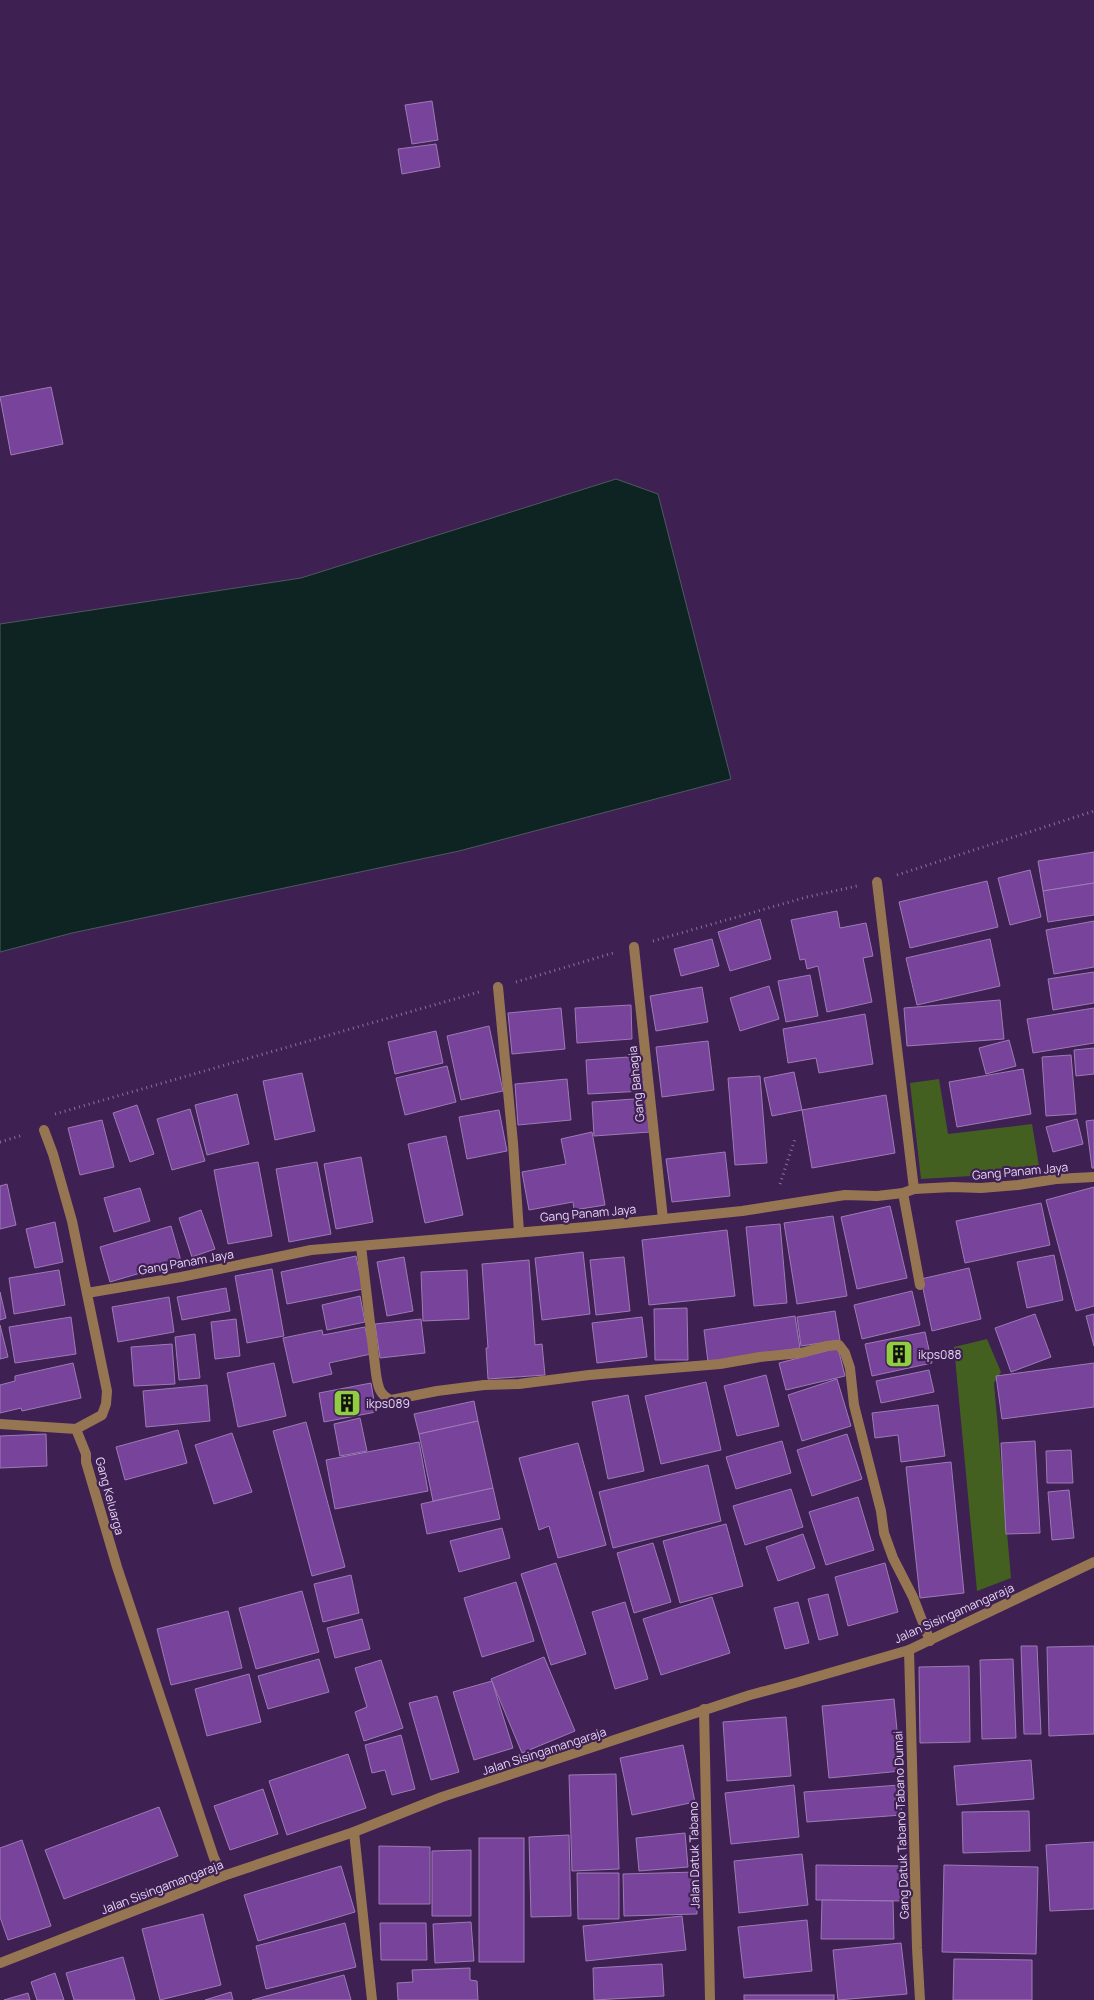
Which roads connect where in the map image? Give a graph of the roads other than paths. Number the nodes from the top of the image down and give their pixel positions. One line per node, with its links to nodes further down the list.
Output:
1 (877, 882): 6 (street)
2 (634, 946): 8 (street, Gang Bahagia)
3 (498, 987): 9 (street)
4 (44, 1130): 12 (street)
5 (1094, 1177): 6 (street, Gang Panam Jaya)
6 (914, 1189): 7 (street, Gang Panam Jaya)
7 (903, 1193): 8 (street, Gang Panam Jaya); 11 (street)
8 (663, 1219): 9 (street, Gang Panam Jaya)
9 (519, 1232): 10 (street, Gang Panam Jaya)
10 (361, 1246): 12 (street, Gang Panam Jaya); 16 (street)
11 (920, 1285)
12 (86, 1293): 14 (street)
13 (0, 1424): 14 (street)
14 (76, 1429): 20 (street, Gang Keluarga)
15 (1094, 1562): 16 (street, Jalan Sisingamangaraja)
16 (930, 1641): 17 (street, Jalan Sisingamangaraja)
17 (909, 1650): 18 (street, Jalan Sisingamangaraja); 24 (street, Gang Datuk Tabano Tabano Dumai)
18 (704, 1709): 19 (street, Jalan Sisingamangaraja); 23 (street, Jalan Datuk Tabano)
19 (354, 1832): 20 (street, Jalan Sisingamangaraja); 22 (street)
20 (223, 1876): 21 (street, Jalan Sisingamangaraja)
21 (0, 1963)
22 (372, 2000)
23 (710, 2000)
24 (920, 2000)

